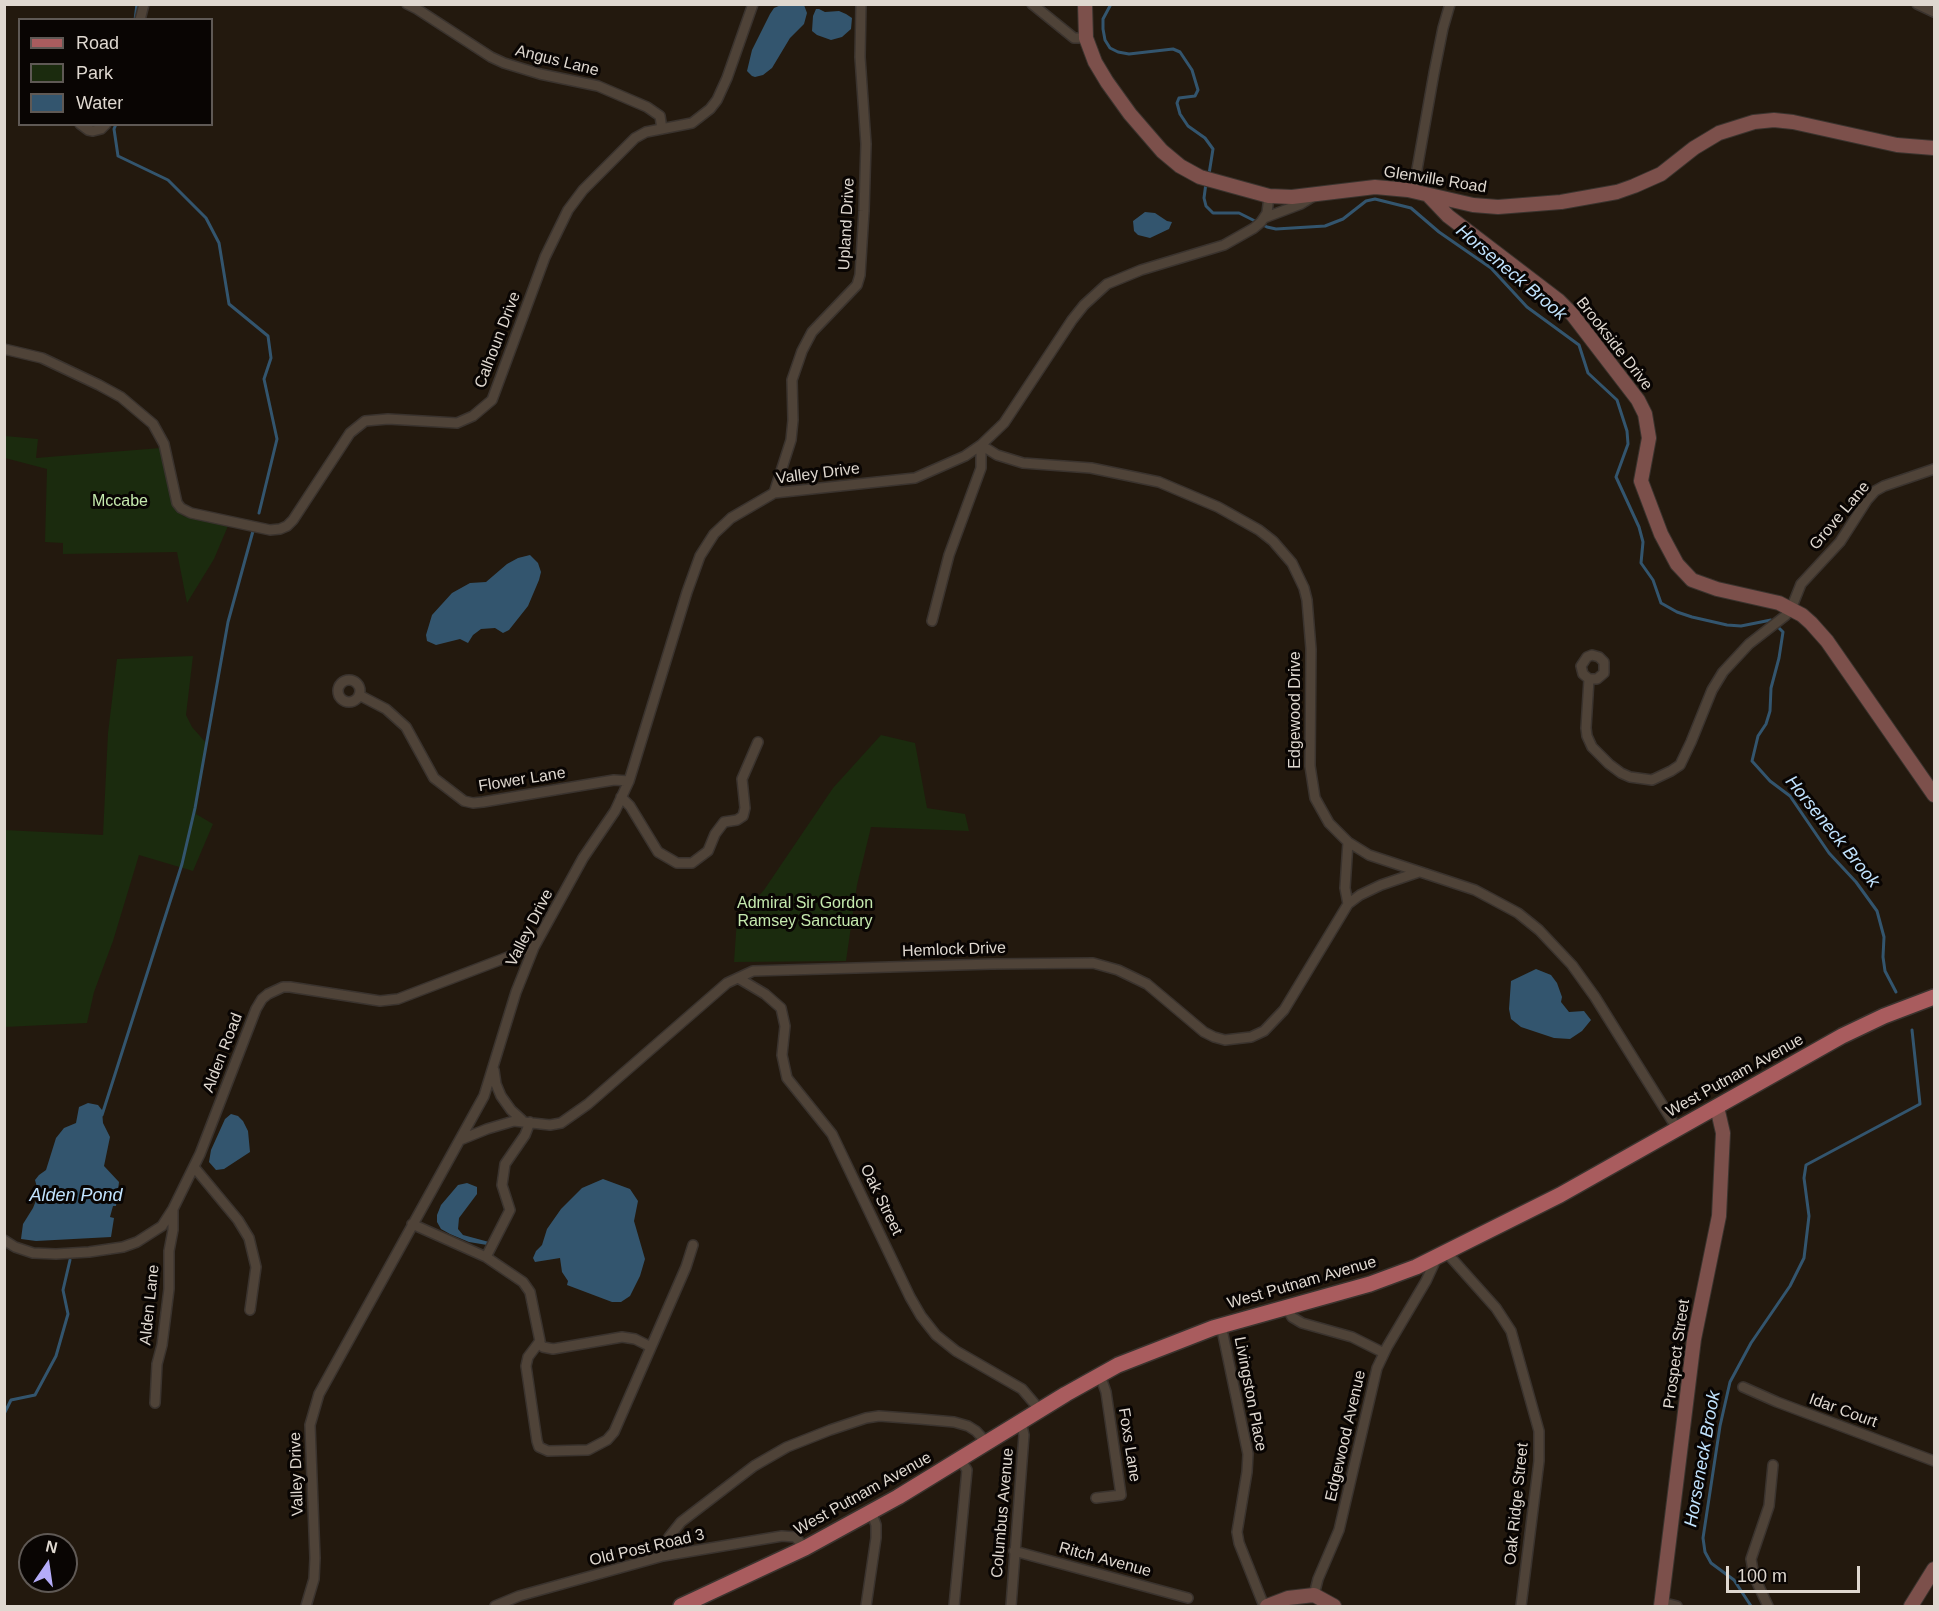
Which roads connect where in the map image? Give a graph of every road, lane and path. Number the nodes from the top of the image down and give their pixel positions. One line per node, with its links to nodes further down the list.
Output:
1 (407, 4): 12 (street, Angus Lane)
2 (753, 4): 12 (street, Calhoun Drive)
3 (861, 4): 22 (street, Upland Drive)
4 (1032, 4): 9 (street)
5 (1085, 4): 9 (street, Glenville Road)
6 (1450, 4): 14 (street)
7 (1917, 4): 8 (street)
8 (1935, 12)
9 (1086, 38): 16 (street, Glenville Road)
10 (82, 126): 11 (street)
11 (104, 126)
12 (662, 129): 19 (street, Calhoun Drive)
13 (1935, 148): 17 (street, Glenville Road)
14 (1413, 192): 15 (street, Glenville Road); 17 (street, Glenville Road)
15 (1315, 195): 16 (street, Glenville Road); 18 (street, Valley Drive)
16 (1269, 196): 18 (street)
17 (1429, 196): 23 (street, Brookside Drive)
18 (1260, 223): 20 (street, Valley Drive)
19 (4, 349)
20 (981, 445): 22 (street, Valley Drive); 24 (street); 31 (street, Edgewood Drive)
21 (1935, 469): 23 (street, Grove Lane)
22 (774, 493): 28 (street, Valley Drive)
23 (1788, 613): 25 (street); 29 (street, Brookside Drive)
24 (932, 621)
25 (1588, 679)
26 (359, 695): 28 (street, Flower Lane)
27 (758, 742): 30 (street)
28 (629, 781): 30 (street, Valley Drive)
29 (1935, 795)
30 (621, 797): 34 (street, Valley Drive)
31 (1348, 842): 32 (street, Edgewood Drive); 33 (street)
32 (1419, 872): 33 (street, Hemlock Drive); 40 (street, Edgewood Drive)
33 (1348, 904): 35 (street, Hemlock Drive)
34 (534, 947): 37 (street, Valley Drive); 42 (street, Alden Road)
35 (738, 978): 39 (street, Hemlock Drive); 58 (street, Oak Street)
36 (1935, 997): 38 (main road, West Putnam Avenue)
37 (494, 1068): 39 (street); 41 (street, Valley Drive)
38 (1717, 1107): 40 (main road, West Putnam Avenue); 73 (street, Prospect Street)
39 (526, 1121): 41 (street, Hemlock Drive); 48 (street)
40 (1678, 1130): 47 (main road, West Putnam Avenue)
41 (460, 1140): 44 (street, Valley Drive)
42 (194, 1167): 43 (street, Alden Road); 50 (street)
43 (173, 1209): 45 (street, Alden Road); 57 (street, Alden Lane)
44 (412, 1224): 48 (street); 74 (street, Valley Drive)
45 (4, 1240)
46 (693, 1245): 53 (street)
47 (1441, 1255): 49 (main road, West Putnam Avenue); 54 (street, Edgewood Avenue); 81 (street, Oak Ridge Street)
48 (486, 1257): 52 (street)
49 (1286, 1307): 51 (main road, West Putnam Avenue); 54 (street)
50 (250, 1311)
51 (1221, 1325): 55 (main road, West Putnam Avenue); 79 (street, Livingston Place)
52 (539, 1343): 53 (street); 53 (street)
53 (651, 1347)
54 (1384, 1353): 70 (street, Edgewood Avenue)
55 (1100, 1375): 58 (main road, West Putnam Avenue); 64 (street, Foxs Lane)
56 (1743, 1387): 62 (street, Idar Court)
57 (155, 1403)
58 (1040, 1410): 59 (main road, West Putnam Avenue)
59 (1021, 1422): 60 (main road, West Putnam Avenue); 67 (street, Columbus Avenue)
60 (987, 1443): 61 (main road, West Putnam Avenue); 68 (street)
61 (960, 1459): 65 (main road, West Putnam Avenue); 77 (street)
62 (1935, 1461)
63 (1773, 1465): 83 (street)
64 (1096, 1498)
65 (871, 1511): 66 (main road, West Putnam Avenue); 76 (street)
66 (805, 1548): 68 (street, Old Post Road 3); 72 (main road, West Putnam Avenue)
67 (1014, 1551): 71 (street, Ritch Avenue); 78 (street, Columbus Avenue)
68 (663, 1556): 75 (street, Old Post Road 3)
69 (1935, 1569): 84 (street)
70 (1314, 1595): 79 (street); 80 (street)
71 (1188, 1598)
72 (691, 1604)
73 (1661, 1604): 82 (street)
74 (306, 1606)
75 (495, 1606)
76 (866, 1606)
77 (954, 1606)
78 (1011, 1606)
79 (1265, 1606)
80 (1334, 1606)
81 (1521, 1606)
82 (1677, 1606)
83 (1768, 1606)
84 (1911, 1606)

